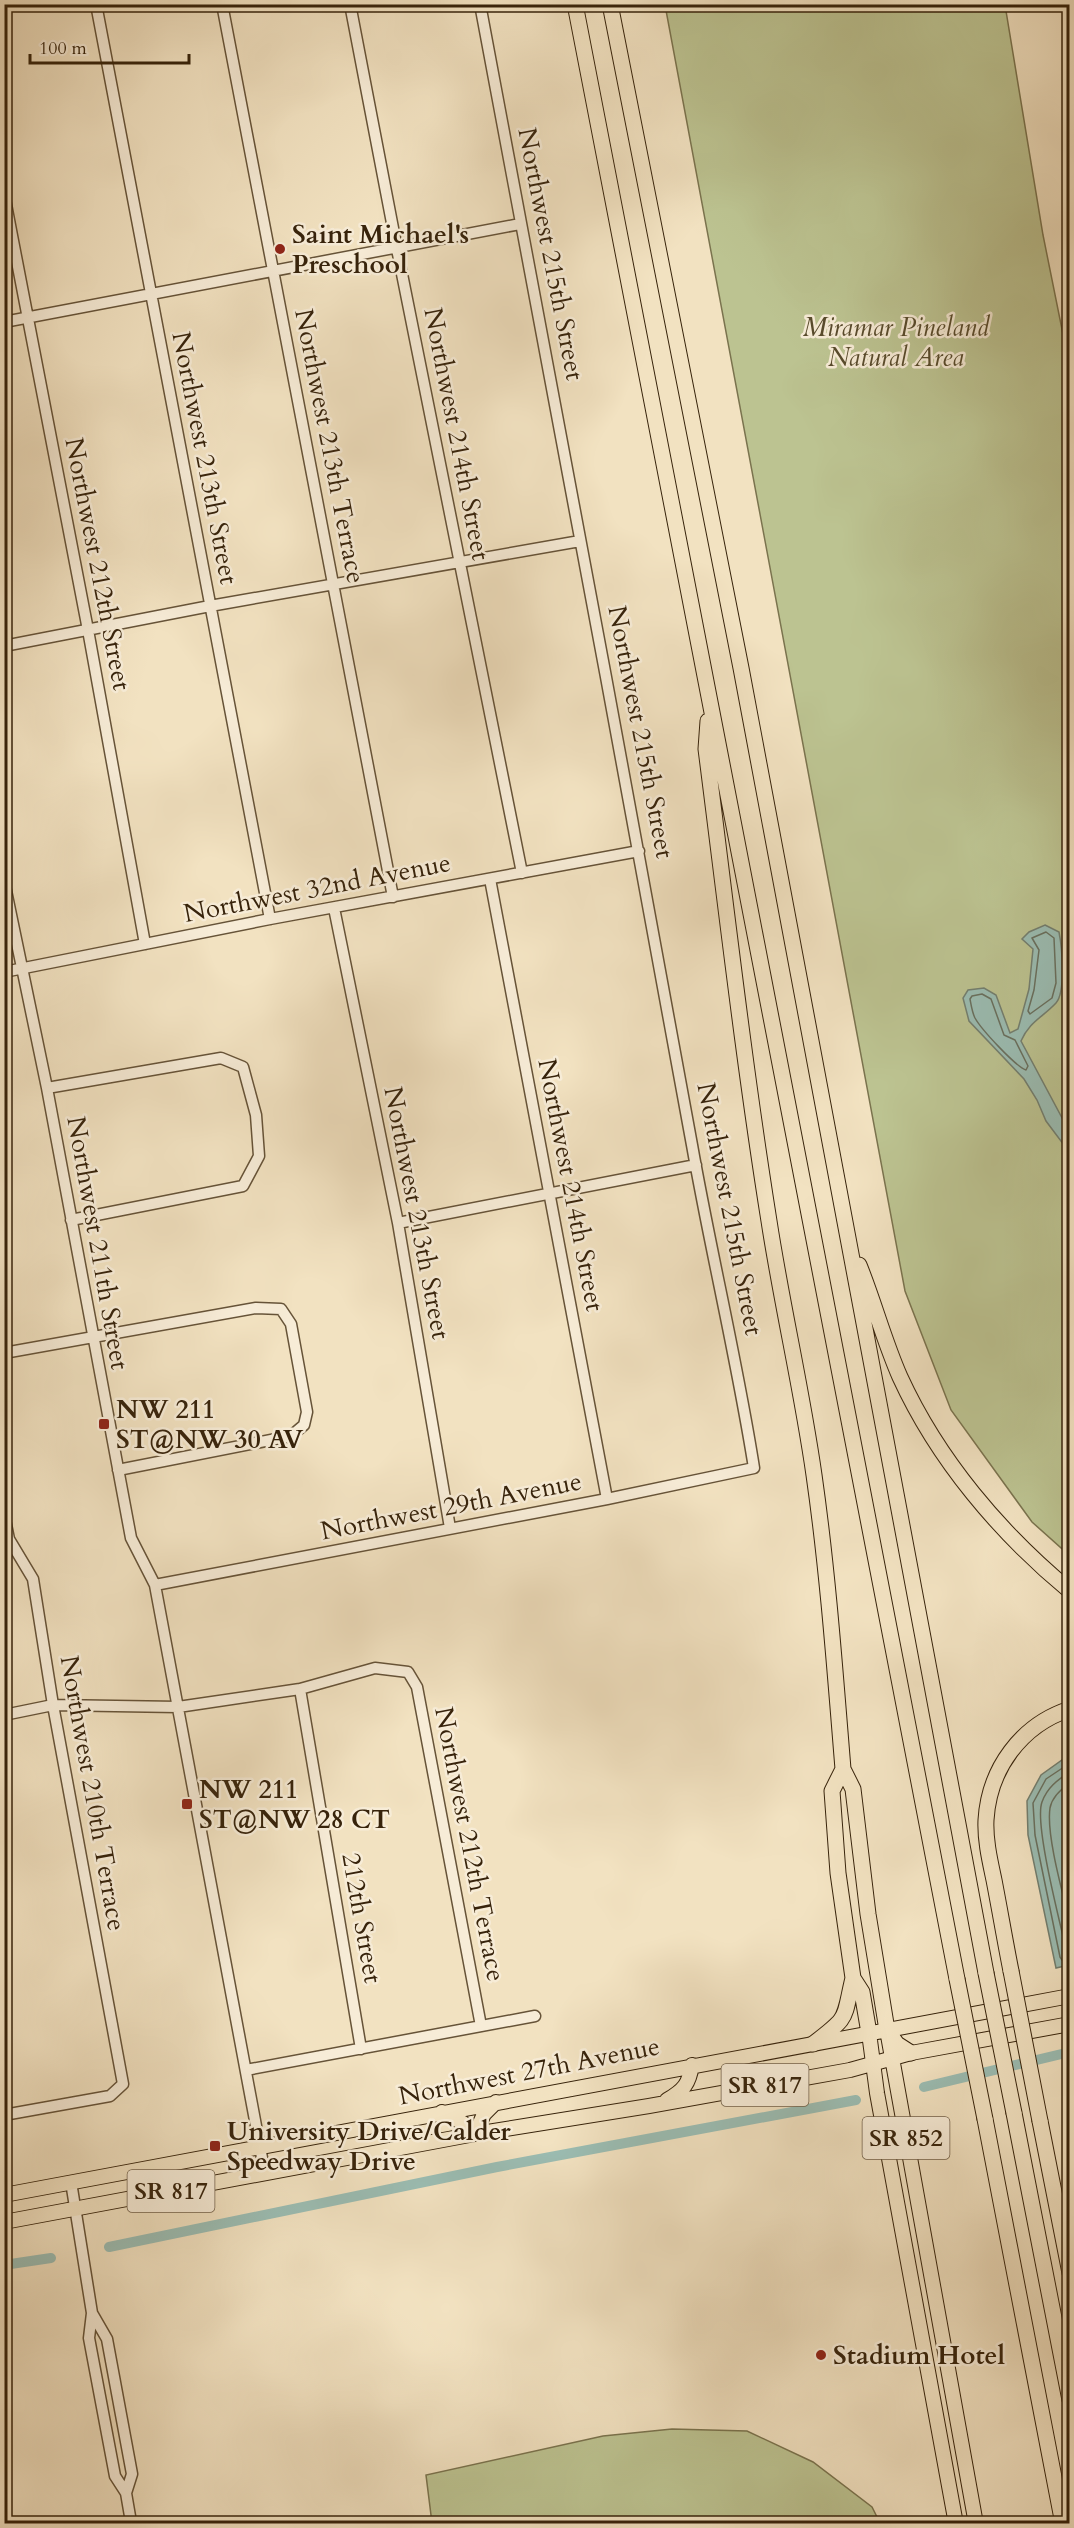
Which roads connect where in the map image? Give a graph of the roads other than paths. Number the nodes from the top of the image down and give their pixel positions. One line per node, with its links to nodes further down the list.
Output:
1 (96, 4): 11 (street, Northwest 213th Street)
2 (222, 4): 10 (street, Northwest 213th Terrace)
3 (350, 4): 9 (street, Northwest 214th Street)
4 (480, 4): 8 (street, Northwest 215th Street)
5 (575, 4): 20 (highway)
6 (610, 4): 36 (highway)
7 (4, 194): 12 (street, Northwest 212th Street)
8 (520, 224): 9 (street); 14 (street, Northwest 215th Street)
9 (397, 249): 10 (street); 15 (street, Northwest 214th Street)
10 (274, 271): 11 (street); 16 (street, Northwest 213th Terrace)
11 (151, 294): 12 (street); 17 (street, Northwest 213th Street)
12 (28, 317): 13 (street); 18 (street, Northwest 212th Street)
13 (4, 322)
14 (580, 541): 15 (street); 21 (street, Northwest 215th Street)
15 (460, 561): 16 (street); 22 (street, Northwest 214th Street)
16 (333, 584): 17 (street); 25 (street, Northwest 213th Terrace)
17 (210, 606): 18 (street); 27 (street, Northwest 213th Street)
18 (88, 630): 19 (street); 28 (street, Northwest 212th Street)
19 (4, 646)
20 (709, 694): 51 (highway); 87 (highway, bridge)
21 (639, 851): 22 (street, Northwest 32nd Avenue); 32 (street, Northwest 215th Street)
22 (522, 873): 23 (street, Northwest 32nd Avenue)
23 (490, 879): 25 (street, Northwest 32nd Avenue); 33 (street, Northwest 214th Street)
24 (4, 882): 29 (street, Northwest 211th Street)
25 (393, 897): 26 (street, Northwest 32nd Avenue)
26 (334, 908): 27 (street, Northwest 32nd Avenue); 35 (street, Northwest 213th Street)
27 (270, 919): 28 (street, Northwest 32nd Avenue)
28 (145, 944): 29 (street, Northwest 32nd Avenue)
29 (22, 969): 30 (street, Northwest 32nd Avenue); 31 (street, Northwest 211th Street)
30 (4, 972)
31 (47, 1088): 34 (street, Northwest 211th Street); 34 (street)
32 (696, 1166): 33 (street); 39 (street, Northwest 215th Street)
33 (550, 1194): 35 (street); 41 (street, Northwest 214th Street)
34 (71, 1220): 37 (street, Northwest 211th Street)
35 (398, 1223): 43 (street, Northwest 213th Street)
36 (846, 1232): 45 (highway); 80 (highway, bridge)
37 (92, 1337): 38 (street); 40 (street, Northwest 211th Street); 40 (street)
38 (4, 1353)
39 (754, 1468): 41 (street, Northwest 29th Avenue)
40 (118, 1470): 44 (street, Northwest 211th Street)
41 (607, 1499): 43 (street, Northwest 29th Avenue)
42 (4, 1515): 47 (street, Northwest 210th Terrace)
43 (450, 1528): 44 (street, Northwest 29th Avenue)
44 (155, 1585): 48 (street, Northwest 211th Street)
45 (1070, 1591)
46 (300, 1689): 48 (street); 56 (street, Northwest 212th Terrace); 60 (street, 212th Street)
47 (53, 1705): 48 (street); 50 (street); 70 (street, Northwest 210th Terrace)
48 (178, 1707): 65 (street, Northwest 211th Street)
49 (1070, 1709): 78 (highway, bridge)
50 (4, 1716)
51 (843, 1769): 52 (highway); 57 (highway)
52 (854, 1978): 58 (highway); 59 (highway)
53 (1070, 1996): 57 (main road, SR 817)
54 (535, 2016): 56 (street)
55 (1070, 2024): 61 (main road, SR 817)
56 (481, 2026): 60 (street)
57 (887, 2030): 58 (main road, Northwest 27th Avenue / SR 817); 61 (highway); 62 (main road, SR 852)
58 (869, 2033): 59 (main road, Northwest 27th Avenue / SR 817); 64 (main road, SR 852)
59 (813, 2044): 63 (main road, Northwest 27th Avenue / SR 817)
60 (361, 2049): 65 (street)
61 (911, 2053): 62 (main road, SR 817)
62 (891, 2059): 64 (main road, Northwest 27th Avenue / SR 817); 81 (main road, SR 852)
63 (692, 2065): 67 (main road, Northwest 27th Avenue / SR 817); 68 (main road)
64 (874, 2065): 68 (main road, Northwest 27th Avenue / SR 817); 82 (main road, SR 852)
65 (246, 2070): 72 (street, Northwest 211th Street)
66 (4, 2102): 70 (street)
67 (496, 2102): 69 (main road, Northwest 27th Avenue / SR 817); 71 (main road)
68 (657, 2105): 71 (main road, Northwest 27th Avenue / SR 817)
69 (442, 2112): 71 (main road); 72 (main road, Northwest 27th Avenue / SR 817)
70 (6, 2115)
71 (475, 2134): 73 (main road, Northwest 27th Avenue / SR 817)
72 (260, 2146): 73 (street, Northwest 211th Street); 74 (main road, Northwest 27th Avenue / SR 817)
73 (265, 2174): 76 (main road, Northwest 27th Avenue / SR 817)
74 (71, 2182): 75 (main road, Northwest 27th Avenue / SR 817); 76 (street)
75 (4, 2194)
76 (76, 2208): 77 (main road, Northwest 27th Avenue / SR 817); 79 (street)
77 (4, 2222)
78 (1070, 2273)
79 (92, 2313): 83 (street); 83 (street)
80 (1070, 2400)
81 (962, 2447): 82 (main road); 86 (main road, SR 852)
82 (943, 2450): 85 (main road, SR 852)
83 (126, 2493): 84 (street)
84 (131, 2522)
85 (956, 2523)
86 (976, 2523)
87 (1063, 2523)

